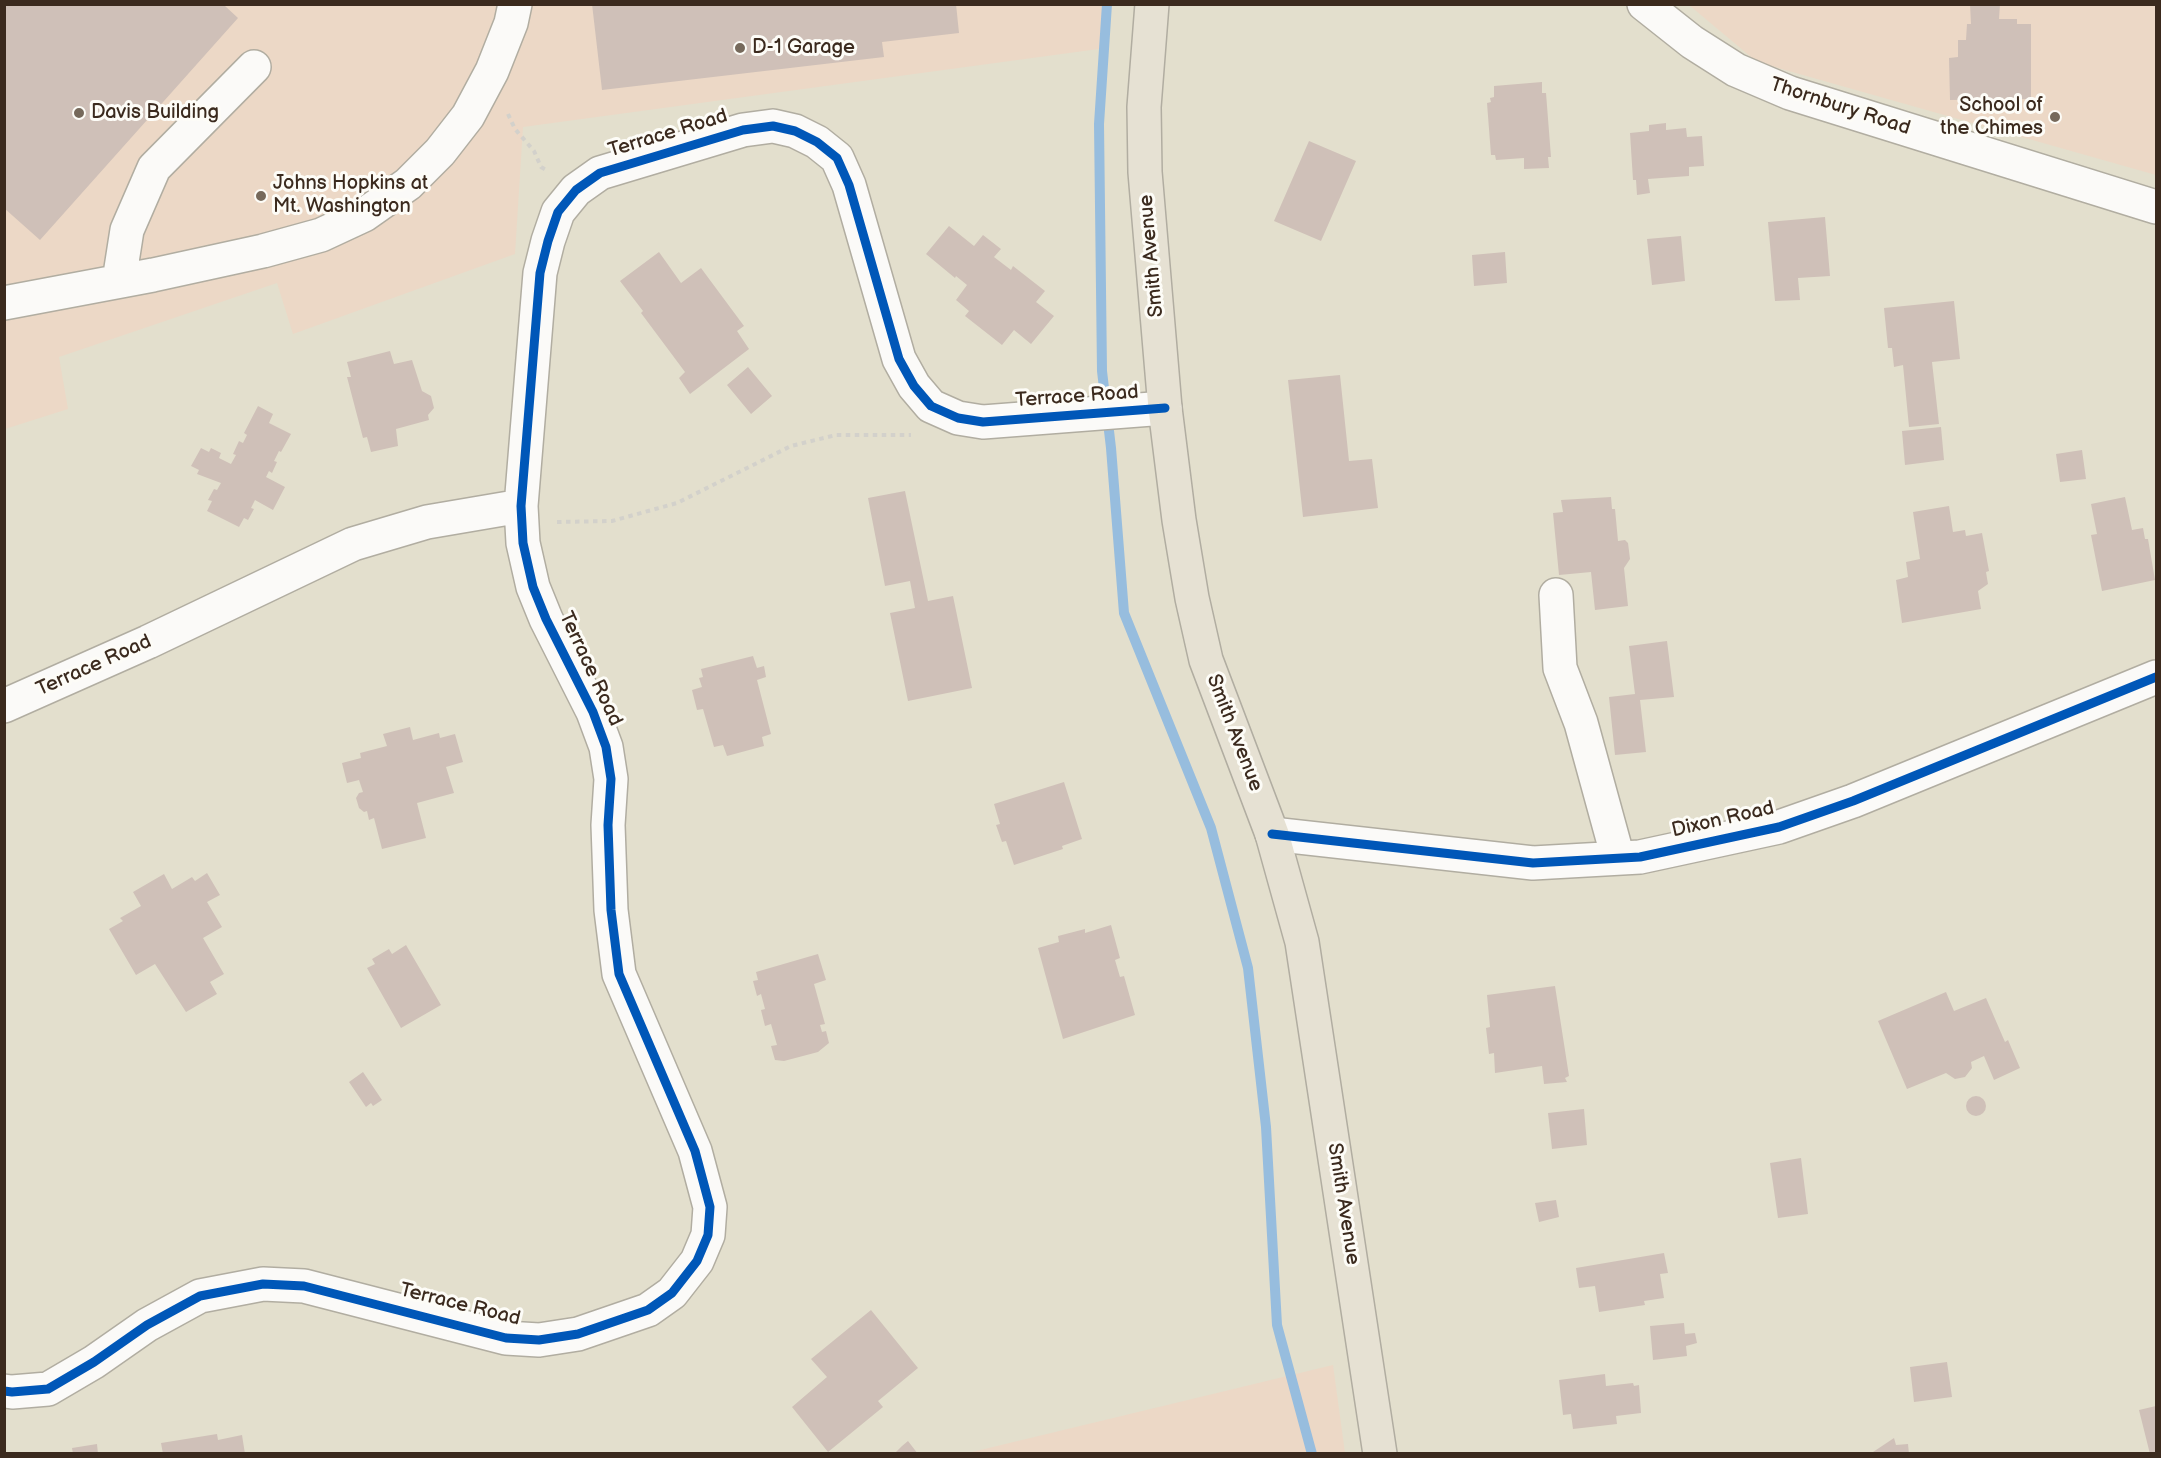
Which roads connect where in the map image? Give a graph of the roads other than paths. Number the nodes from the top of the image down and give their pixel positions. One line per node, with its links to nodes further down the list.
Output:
1 (515, 4): 6 (street)
2 (1152, 4): 8 (main road, Smith Avenue)
3 (1644, 4): 5 (street, Thornbury Road)
4 (254, 67): 6 (street)
5 (2152, 200)
6 (119, 281): 7 (street)
7 (4, 303)
8 (1165, 408): 9 (street, Terrace Road); 13 (main road, Smith Avenue)
9 (521, 515): 12 (street, Terrace Road); 15 (street, Terrace Road)
10 (1556, 595): 14 (street)
11 (2157, 676): 14 (street, Dixon Road)
12 (4, 706)
13 (1272, 834): 14 (street, Dixon Road); 16 (main road, Smith Avenue)
14 (1618, 858)
15 (4, 1390)
16 (1380, 1454)

